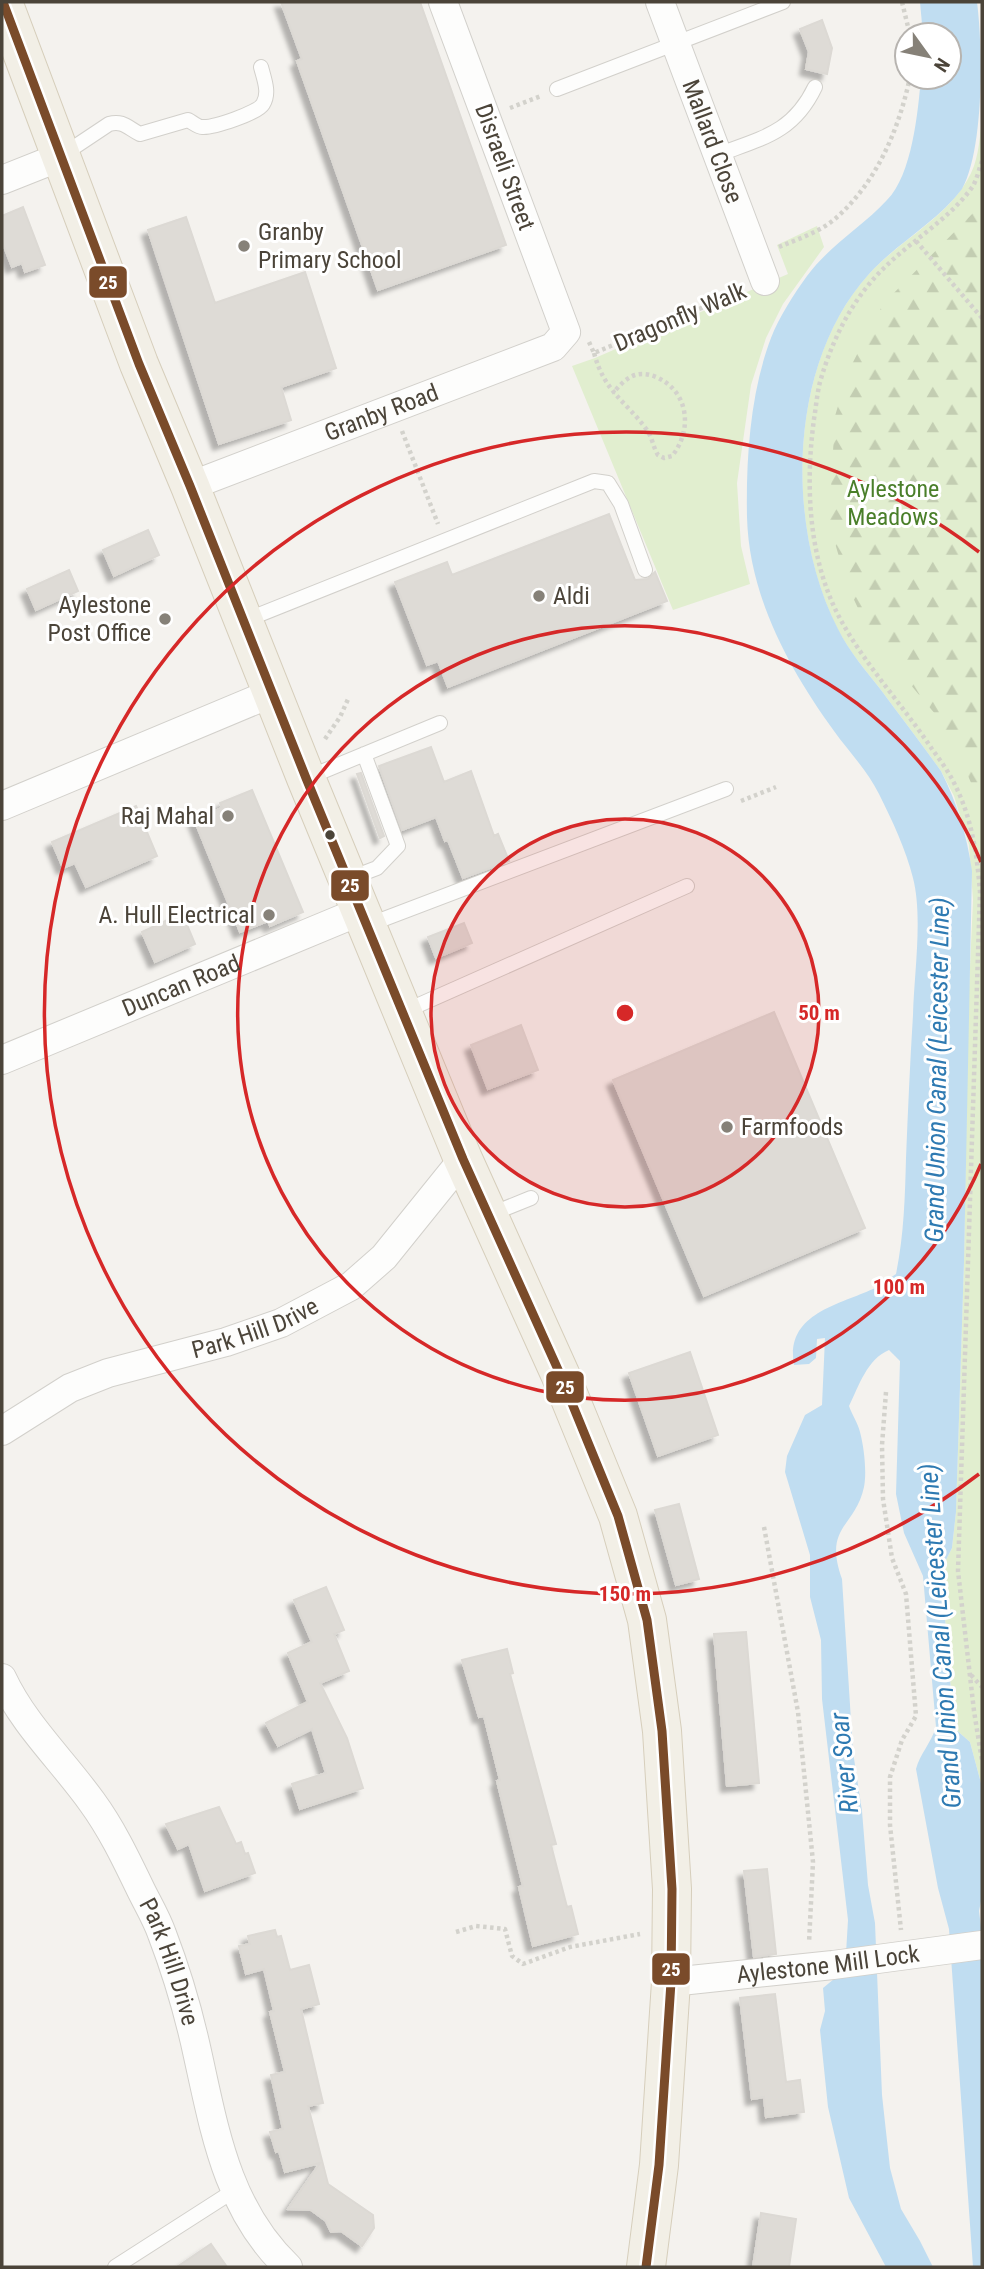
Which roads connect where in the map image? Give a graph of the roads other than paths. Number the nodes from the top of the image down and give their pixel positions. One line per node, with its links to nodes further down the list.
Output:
1 (3, 2): 10 (main road)
2 (443, 2): 13 (street, Disraeli Street)
3 (660, 2): 5 (street, Mallard Close)
4 (783, 2): 5 (lane)
5 (676, 43): 8 (lane); 9 (street, Mallard Close)
6 (261, 67): 10 (lane)
7 (815, 87): 9 (lane)
8 (557, 89)
9 (717, 155): 12 (street, Mallard Close)
10 (60, 157): 11 (street); 14 (main road)
11 (2, 180)
12 (760, 269)
13 (566, 332): 14 (street, Granby Road)
14 (190, 486): 16 (main road)
15 (645, 570): 16 (lane)
16 (244, 621): 17 (main road)
17 (272, 693): 20 (main road); 22 (street)
18 (440, 723): 19 (lane)
19 (364, 754): 20 (lane); 24 (lane)
20 (302, 766): 24 (main road)
21 (726, 789): 24 (lane)
22 (2, 806)
23 (687, 886): 25 (lane)
24 (358, 905): 25 (main road); 26 (street, Duncan Road)
25 (402, 1013): 27 (main road)
26 (2, 1060)
27 (463, 1159): 29 (main road); 30 (street, Park Hill Drive)
28 (531, 1198): 29 (lane)
29 (488, 1216): 33 (main road)
30 (2, 1431)
31 (2, 1678): 34 (street, Park Hill Drive)
32 (982, 1945): 33 (street, Aylestone Mill Lock)
33 (671, 1982): 37 (main road)
34 (235, 2190): 35 (lane); 36 (street, Park Hill Drive)
35 (115, 2267)
36 (288, 2267)
37 (646, 2267)

